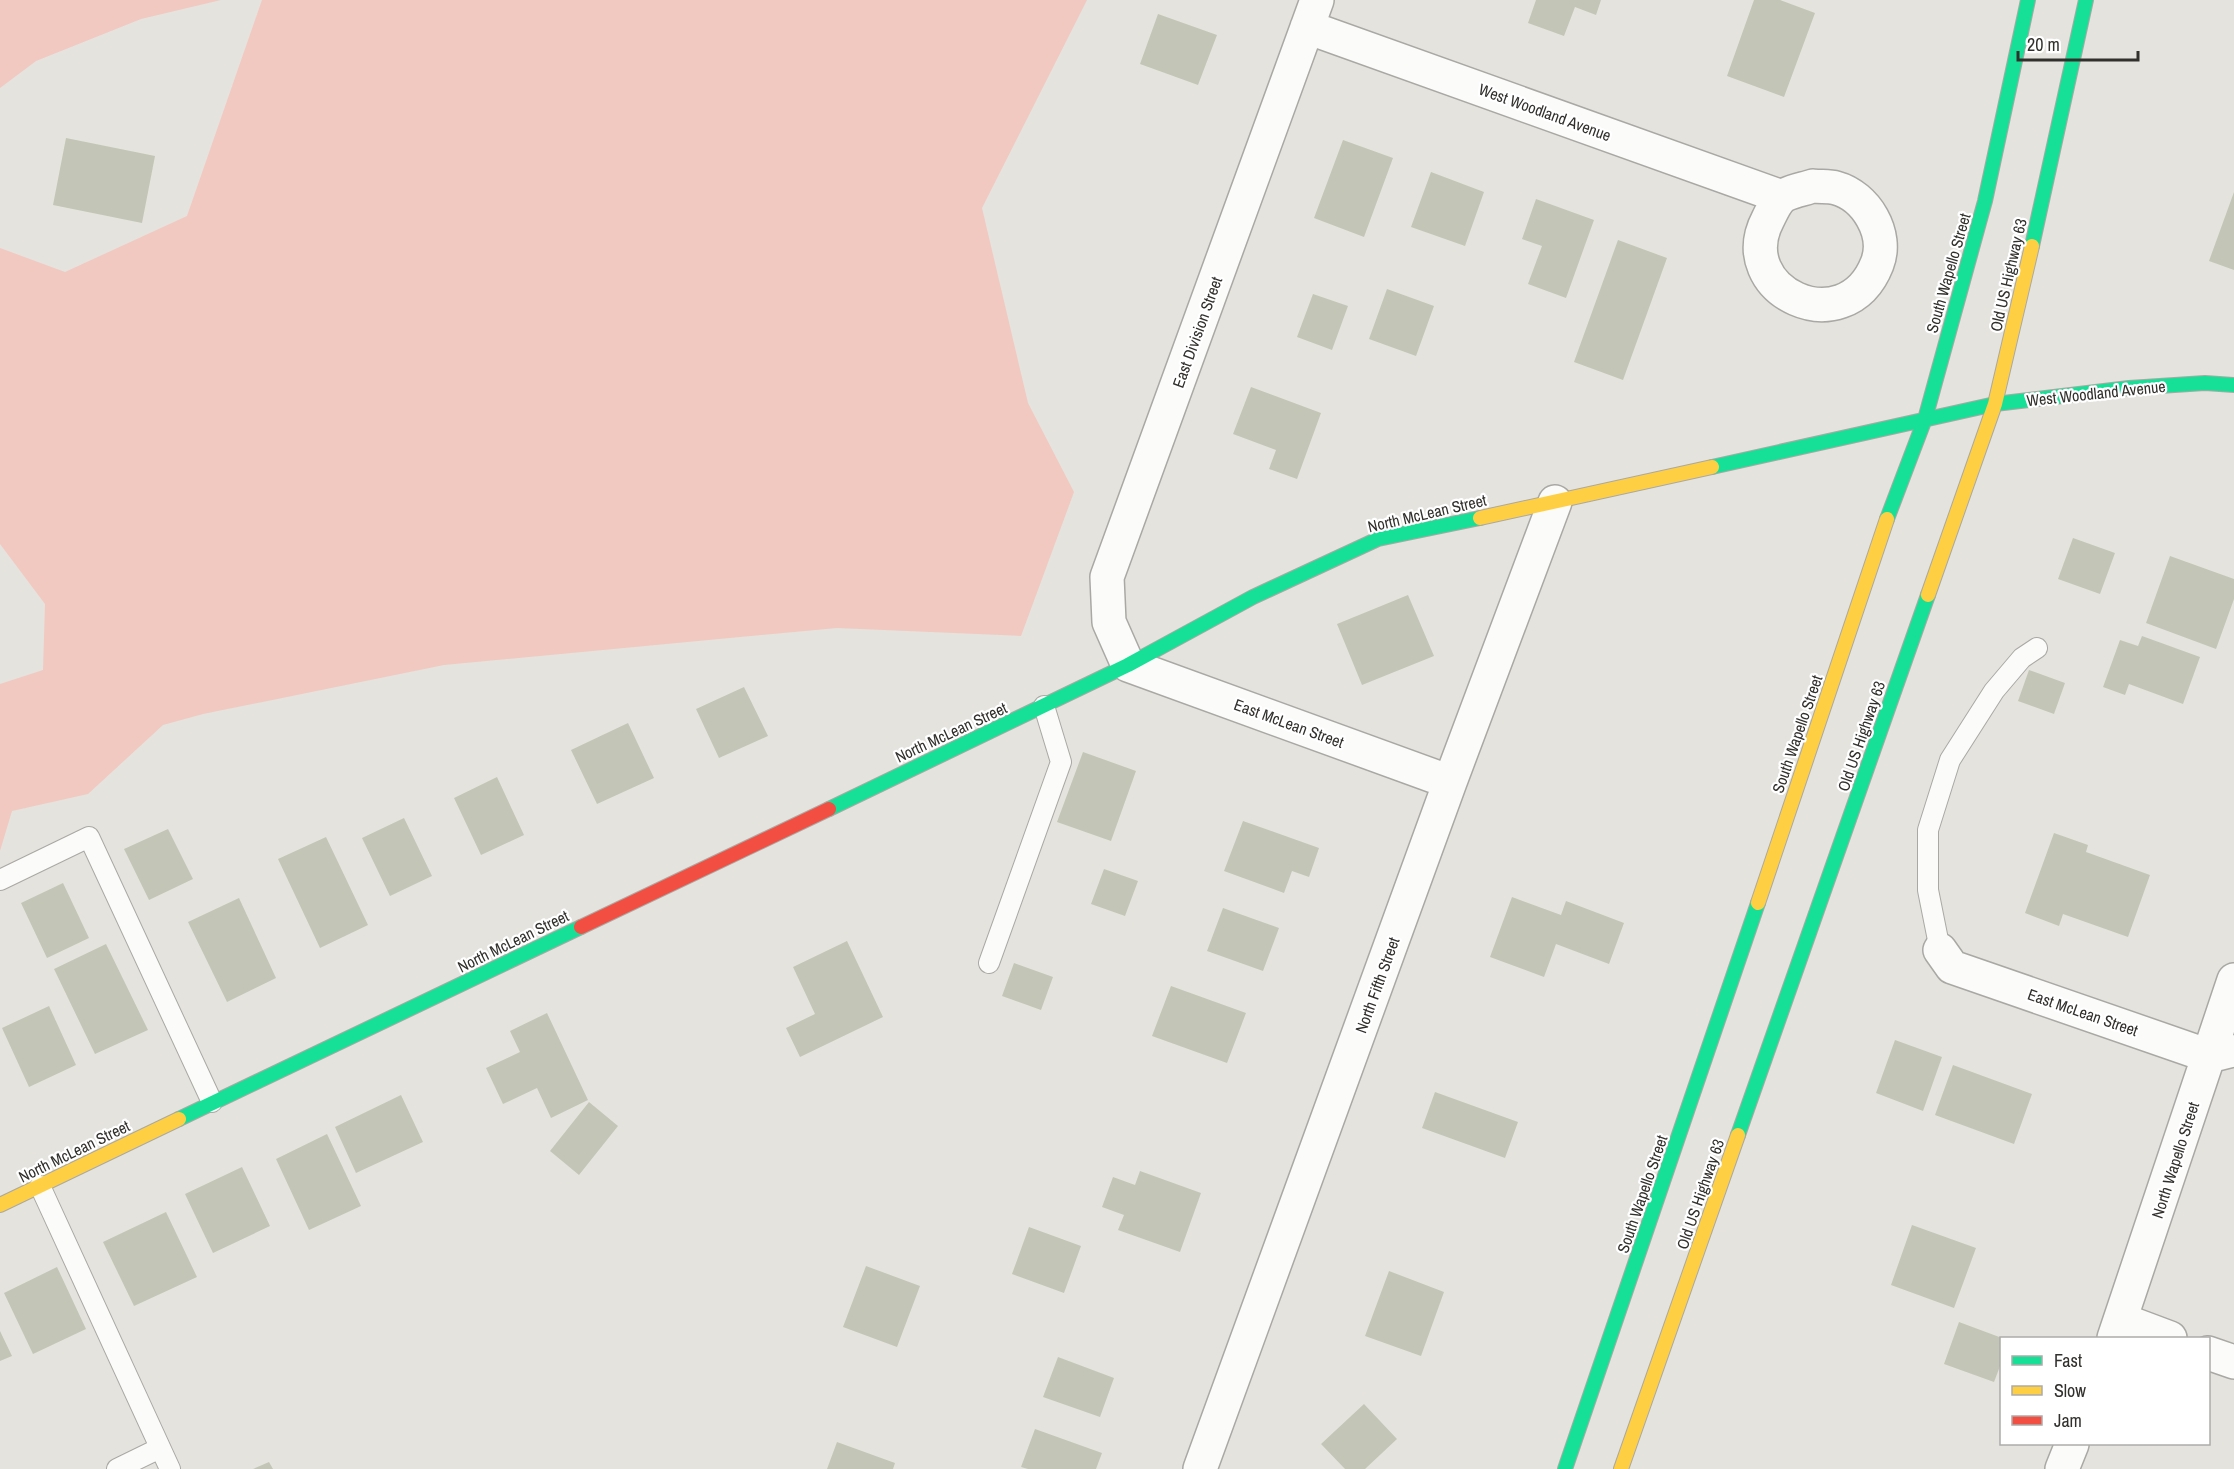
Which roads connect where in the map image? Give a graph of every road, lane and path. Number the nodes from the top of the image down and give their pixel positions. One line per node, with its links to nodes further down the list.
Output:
1 (2028, 0): 8 (main road, South Wapello Street)
2 (2086, 0): 6 (main road, Old US Highway 63)
3 (1312, 14): 4 (street, West Woodland Avenue); 11 (street, East Division Street)
4 (1782, 197)
5 (2234, 385): 6 (main road, West Woodland Avenue)
6 (1995, 404): 7 (main road, West Woodland Avenue); 32 (main road, Old US Highway 63)
7 (1958, 412): 8 (main road, North McLean Street)
8 (1925, 419): 9 (main road, North McLean Street); 31 (main road, South Wapello Street)
9 (1555, 502): 11 (main road, North McLean Street); 13 (street, North Fifth Street)
10 (2037, 648): 15 (lane)
11 (1128, 665): 12 (main road, North McLean Street); 13 (street, East McLean Street)
12 (1044, 706): 16 (lane); 19 (main road, North McLean Street)
13 (1450, 782): 30 (street, North Fifth Street)
14 (0, 880): 19 (lane)
15 (1940, 950): 18 (street, East McLean Street)
16 (988, 963)
17 (2234, 980): 18 (street, North Wapello Street)
18 (2221, 1053): 22 (street, North Wapello Street)
19 (213, 1102): 20 (main road, North McLean Street)
20 (40, 1186): 21 (main road, North McLean Street); 27 (lane)
21 (0, 1205)
22 (2118, 1329): 23 (street)
23 (2164, 1337)
24 (2210, 1354): 25 (street)
25 (2234, 1362)
26 (2071, 1445): 33 (street)
27 (160, 1448): 28 (lane); 29 (lane)
28 (117, 1469)
29 (170, 1469)
30 (1200, 1469)
31 (1565, 1469)
32 (1621, 1469)
33 (2062, 1469)

